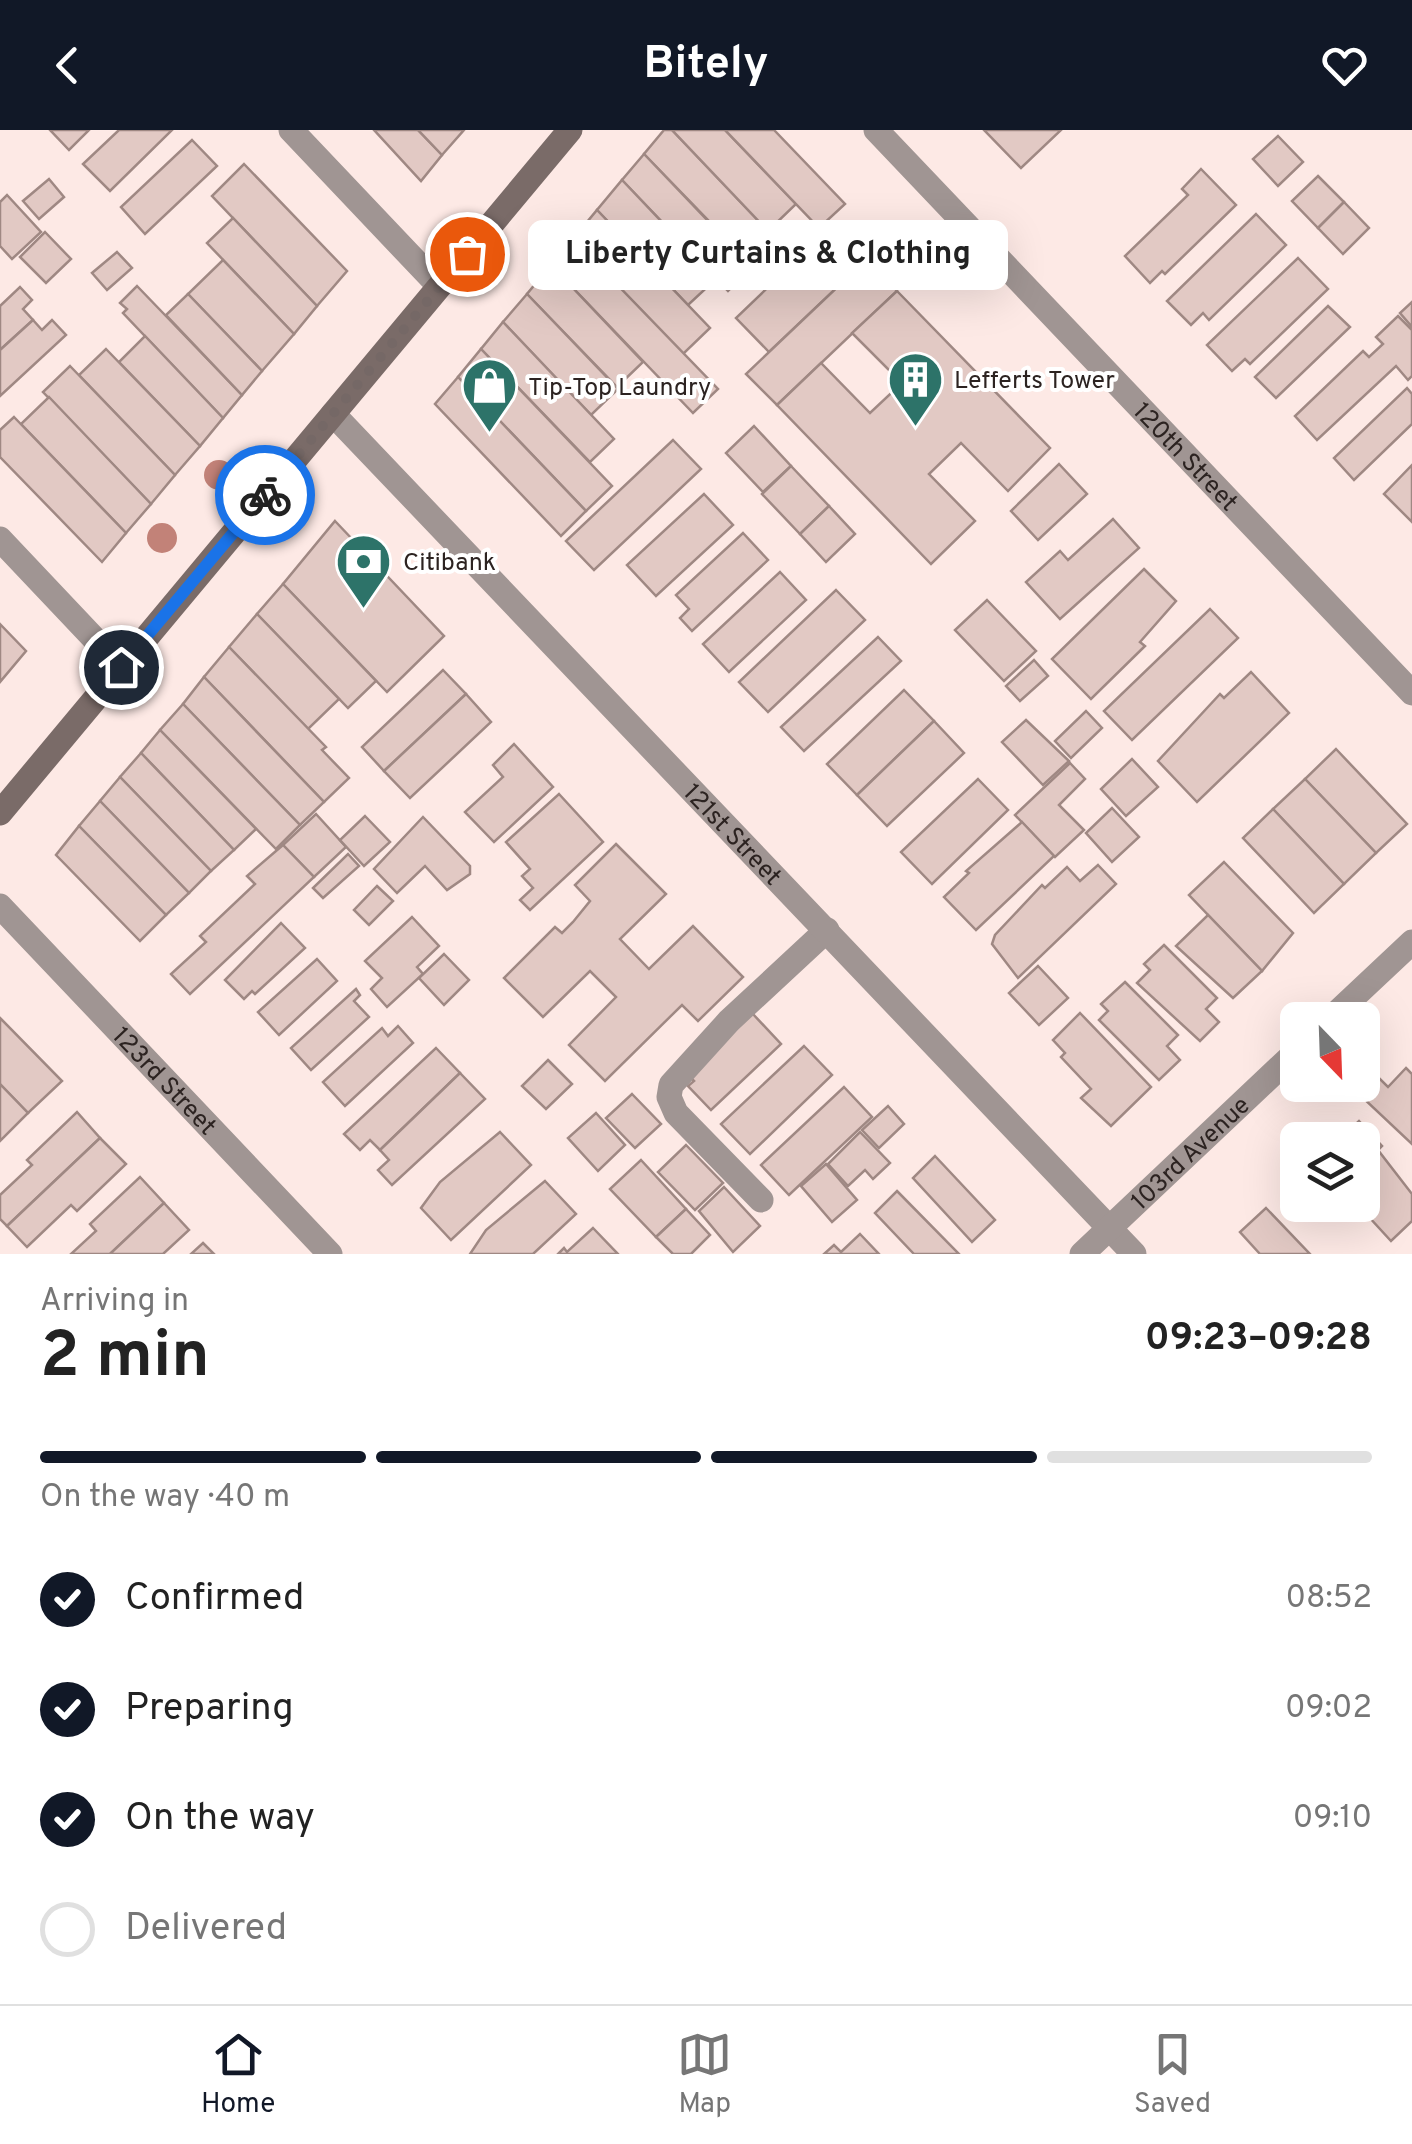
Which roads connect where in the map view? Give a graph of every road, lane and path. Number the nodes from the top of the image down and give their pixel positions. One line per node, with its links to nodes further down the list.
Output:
1 (291, 130): 4 (street)
2 (570, 130): 4 (street)
3 (876, 130): 8 (street, 120th Street)
4 (439, 286): 5 (street)
5 (333, 414): 7 (street); 11 (street, 121st Street)
6 (0, 538): 7 (street)
7 (121, 667): 9 (street)
8 (1412, 693)
9 (0, 814)
10 (0, 906): 17 (street, 123rd Street)
11 (827, 930): 15 (street); 16 (street, 121st Street)
12 (1412, 942): 13 (street)
13 (1348, 1002)
14 (1280, 1067): 16 (street, 103rd Avenue)
15 (761, 1200)
16 (1110, 1228): 18 (street, 103rd Avenue); 19 (street, 121st Street)
17 (330, 1254)
18 (1082, 1254)
19 (1134, 1254)

